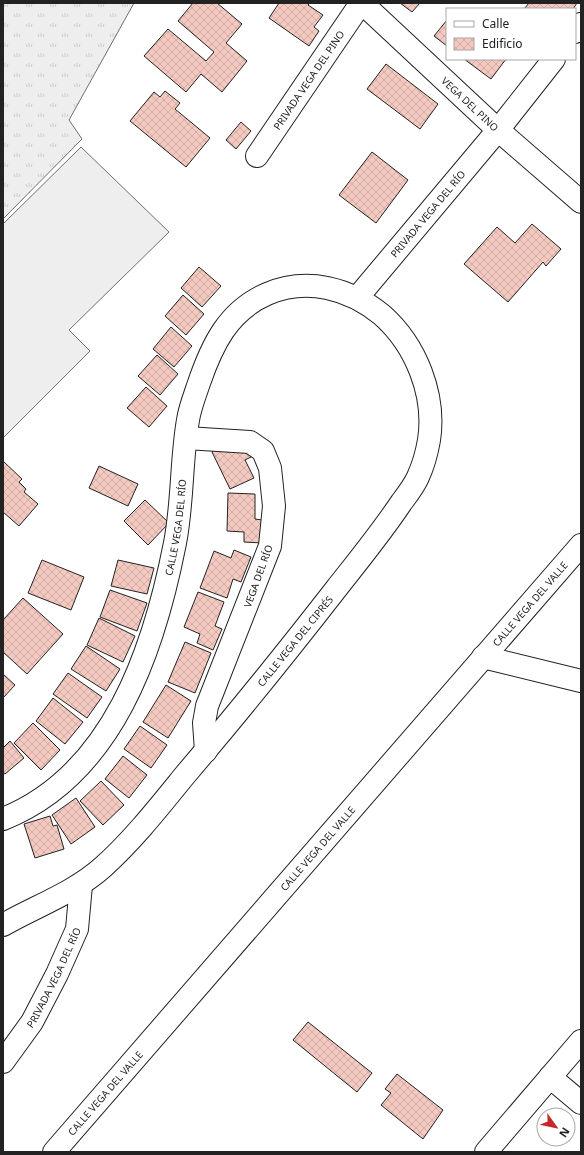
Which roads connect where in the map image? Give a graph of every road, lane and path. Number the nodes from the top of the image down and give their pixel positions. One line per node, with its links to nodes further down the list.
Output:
1 (361, 3): 3 (street, VEGA DEL PINO); 4 (street, PRIVADA VEGA DEL PINO)
2 (553, 60): 3 (street, PRIVADA VEGA DEL RÍO)
3 (498, 130): 5 (street, VEGA DEL PINO); 6 (street, PRIVADA VEGA DEL RÍO)
4 (257, 156)
5 (581, 202)
6 (357, 298): 7 (street, CALLE VEGA DEL RÍO); 11 (street, CALLE VEGA DEL CIPRÉS)
7 (186, 438): 11 (street, VEGA DEL RÍO); 12 (street, CALLE VEGA DEL RÍO)
8 (581, 545): 9 (street, CALLE VEGA DEL VALLE)
9 (483, 657): 10 (street); 19 (street, CALLE VEGA DEL VALLE)
10 (581, 681)
11 (206, 751): 13 (street, CALLE VEGA DEL CIPRÉS)
12 (3, 819)
13 (82, 885): 14 (street, CALLE VEGA DEL CIPRÉS); 16 (street, PRIVADA VEGA DEL RÍO)
14 (3, 925)
15 (581, 1042): 17 (street)
16 (3, 1062)
17 (550, 1077): 18 (street); 20 (street)
18 (581, 1103)
19 (54, 1152)
20 (486, 1152)

